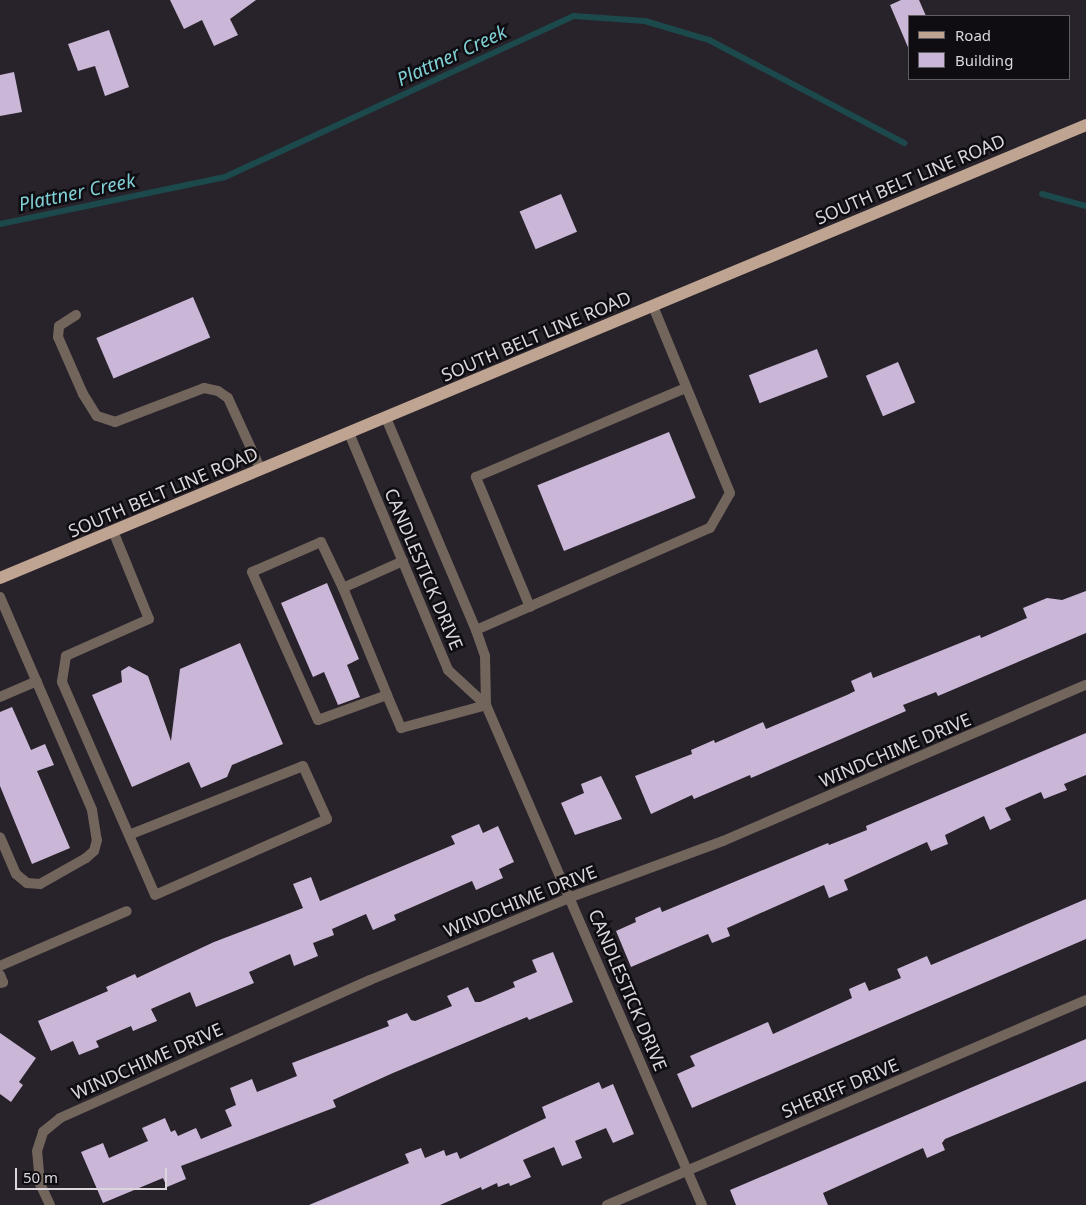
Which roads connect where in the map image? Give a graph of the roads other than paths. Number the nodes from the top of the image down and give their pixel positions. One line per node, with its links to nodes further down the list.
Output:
1 (1086, 125): 2 (main road, SOUTH BELT LINE ROAD)
2 (652, 306): 4 (street); 5 (main road, SOUTH BELT LINE ROAD)
3 (76, 315): 7 (street)
4 (686, 388): 13 (street); 13 (street)
5 (386, 418): 6 (main road, SOUTH BELT LINE ROAD); 14 (street, CANDLESTICK DRIVE)
6 (349, 433): 7 (main road, SOUTH BELT LINE ROAD); 9 (street, CANDLESTICK DRIVE)
7 (261, 470): 8 (main road, SOUTH BELT LINE ROAD)
8 (112, 531): 10 (main road, SOUTH BELT LINE ROAD); 20 (street)
9 (403, 561): 11 (street); 19 (street, CANDLESTICK DRIVE)
10 (0, 578)
11 (343, 588): 17 (street); 17 (street)
12 (0, 597): 15 (street)
13 (530, 607): 14 (street)
14 (476, 630): 19 (street, CANDLESTICK DRIVE)
15 (36, 682): 18 (street); 21 (street)
16 (1086, 685): 22 (street, WINDCHIME DRIVE)
17 (386, 695): 19 (street)
18 (0, 697)
19 (486, 705): 22 (street, CANDLESTICK DRIVE)
20 (129, 835): 20 (street)
21 (0, 836)
22 (571, 897): 28 (street, CANDLESTICK DRIVE); 29 (street, WINDCHIME DRIVE)
23 (127, 911): 24 (street)
24 (0, 966)
25 (0, 975): 26 (street)
26 (0, 983)
27 (1086, 1000): 28 (street, SHERIFF DRIVE)
28 (688, 1170): 30 (street, SHERIFF DRIVE); 31 (street, CANDLESTICK DRIVE)
29 (50, 1205)
30 (607, 1205)
31 (702, 1205)

